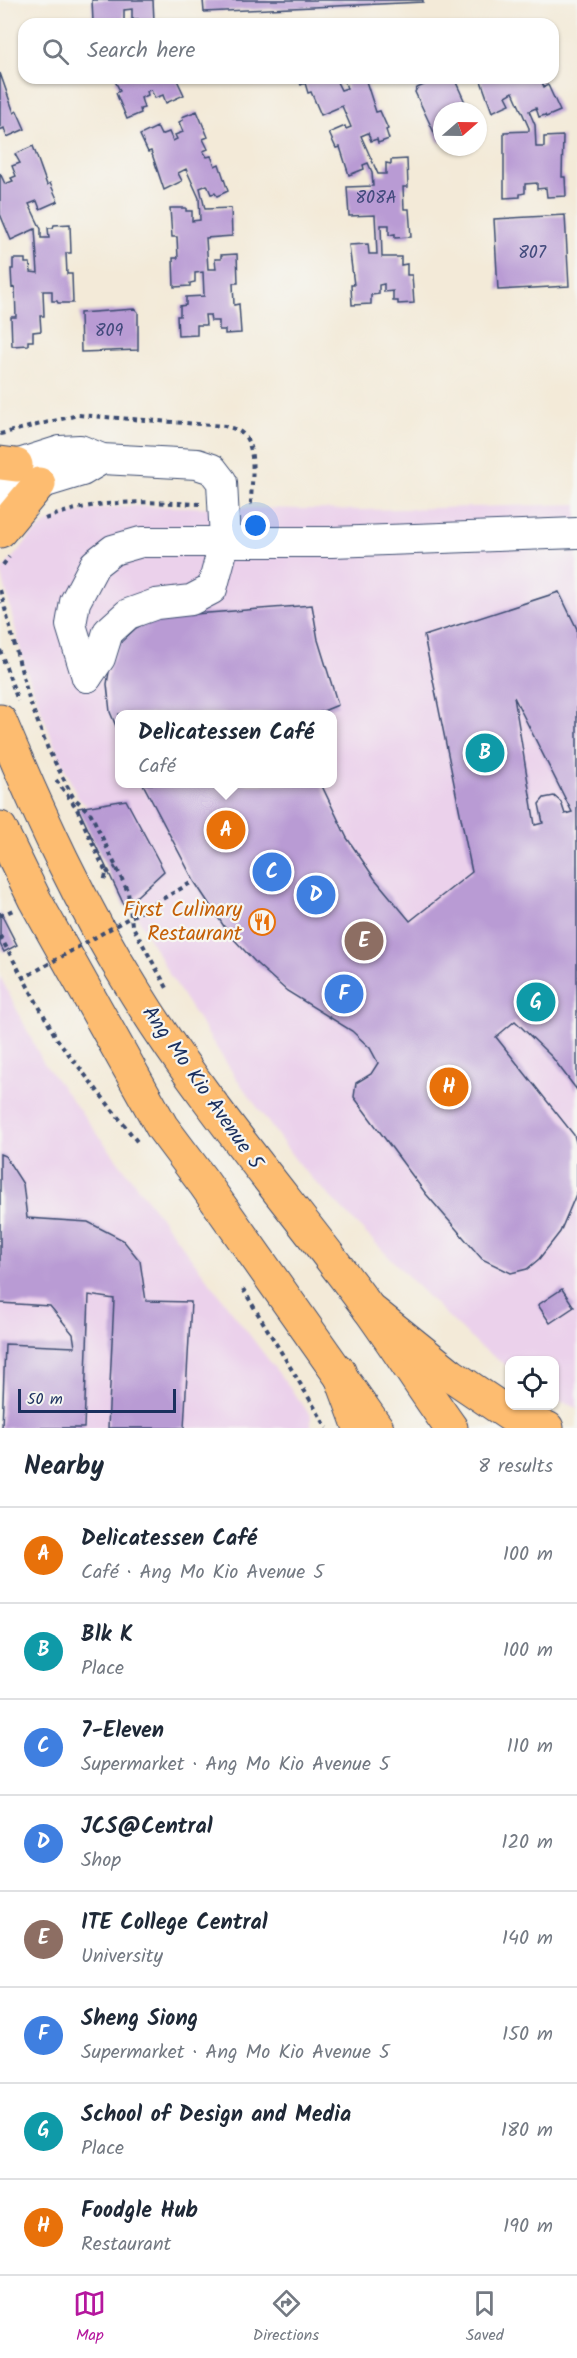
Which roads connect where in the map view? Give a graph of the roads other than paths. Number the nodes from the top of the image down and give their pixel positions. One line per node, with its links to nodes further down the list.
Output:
1 (14, 471): 2 (street); 4 (main road); 5 (street)
2 (0, 496)
3 (577, 533): 5 (street)
4 (8, 540)
5 (225, 540): 5 (street)
6 (11, 715): 8 (main road, Ang Mo Kio Avenue 5)
7 (0, 828): 9 (main road)
8 (369, 1309): 12 (main road, Ang Mo Kio Avenue 5); 13 (main road)
9 (339, 1371): 10 (main road); 11 (main road)
10 (360, 1428)
11 (377, 1428)
12 (451, 1428)
13 (547, 1428)

